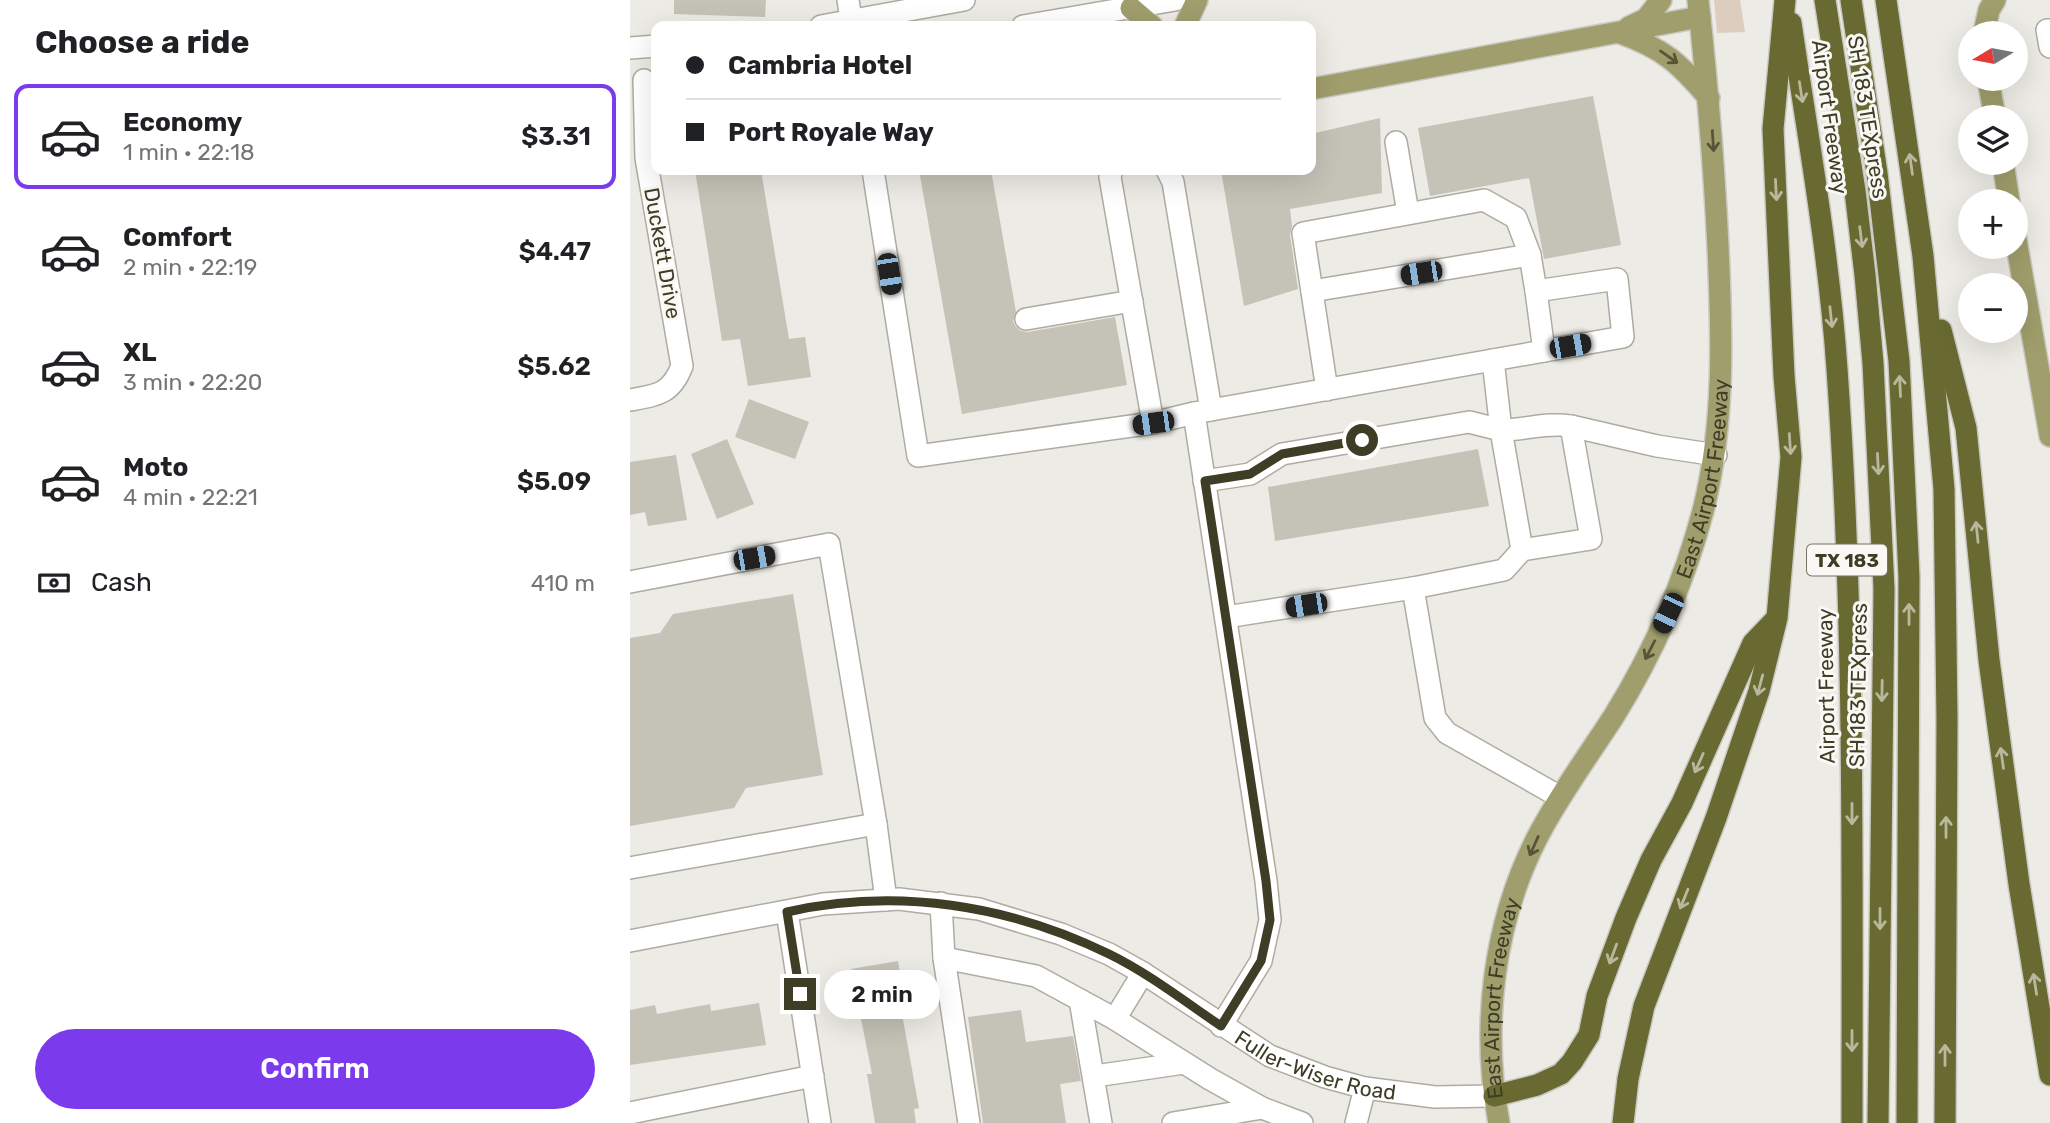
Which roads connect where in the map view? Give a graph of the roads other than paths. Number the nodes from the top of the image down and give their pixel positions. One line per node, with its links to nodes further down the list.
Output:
1 (964, 0): 13 (street)
2 (1175, 0): 11 (street)
3 (1198, 0): 16 (main road)
4 (1661, 0): 20 (main road)
5 (1786, 0): 54 (highway, one-way to 54); 83 (highway, Airport Freeway / TX 183, one-way to 83)
6 (1825, 0): 84 (highway, SH 183 TEXpress, one-way to 84)
7 (1851, 0): 85 (highway, SH 183 TEXpress, one-way to 7)
8 (1886, 0): 33 (highway, one-way to 8)
9 (1975, 0): 17 (main road)
10 (1995, 0): 18 (main road)
11 (1131, 8): 14 (street); 15 (main road)
12 (1699, 9): 20 (main road); 26 (main road, East Airport Freeway)
13 (850, 16)
14 (1053, 21)
15 (1146, 21)
16 (1188, 21)
17 (1979, 21)
18 (1986, 21)
19 (2050, 30): 22 (street)
20 (1618, 33): 25 (main road); 26 (main road, one-way to 26)
21 (651, 46): 23 (street)
22 (2050, 47)
23 (630, 48)
24 (643, 80): 42 (street, Duckett Drive)
25 (1316, 88)
26 (1709, 98): 48 (main road, East Airport Freeway, one-way to 48)
27 (1396, 142): 31 (street)
28 (874, 175): 44 (street)
29 (1111, 175): 37 (street)
30 (1169, 175): 43 (street)
31 (1408, 213): 32 (street); 35 (street)
32 (1531, 255): 35 (street); 36 (street)
33 (1923, 256): 68 (highway, one-way to 33); 86 (highway, one-way to 33)
34 (2019, 259): 47 (main road)
35 (1312, 291): 41 (street)
36 (1536, 291): 39 (street); 39 (street)
37 (1132, 301): 38 (street); 44 (street)
38 (1026, 319)
39 (1544, 351): 40 (street)
40 (1493, 360): 41 (street); 46 (street)
41 (1327, 390): 43 (street)
42 (630, 400)
43 (1203, 412): 44 (street); 49 (street)
44 (1153, 423)
45 (1571, 426): 46 (street); 48 (street); 50 (street)
46 (1501, 430): 49 (street); 50 (street)
47 (2050, 436)
48 (1716, 455): 55 (main road, East Airport Freeway, one-way to 55)
49 (1205, 481): 53 (street)
50 (1522, 550): 52 (street)
51 (630, 582): 56 (street)
52 (1413, 588): 53 (street); 55 (street)
53 (1226, 617): 66 (street)
54 (1777, 618): 72 (highway, one-way to 72); 82 (highway, one-way to 82)
55 (1560, 797): 72 (main road, East Airport Freeway, one-way to 72)
56 (876, 824): 57 (street); 58 (street)
57 (630, 867)
58 (886, 900): 59 (street, Fuller-Wiser Road); 60 (street, Fuller-Wiser Road)
59 (941, 903): 62 (street); 63 (street, Fuller-Wiser Road)
60 (787, 912): 61 (street, Fuller-Wiser Road); 69 (street)
61 (630, 941)
62 (944, 958): 64 (street); 76 (street)
63 (1143, 973): 65 (street); 66 (street, Fuller-Wiser Road)
64 (1080, 1000): 65 (street); 70 (street)
65 (1115, 1019): 67 (street)
66 (1221, 1026): 71 (street, Fuller-Wiser Road)
67 (1184, 1063): 70 (street); 73 (street)
68 (2050, 1075)
69 (813, 1076): 74 (street); 75 (street)
70 (1095, 1076): 77 (street)
71 (1365, 1088): 72 (street, Fuller-Wiser Road); 80 (street)
72 (1494, 1096): 81 (main road, East Airport Freeway)
73 (1262, 1108): 78 (street); 79 (street)
74 (630, 1113)
75 (820, 1123)
76 (969, 1123)
77 (1101, 1123)
78 (1173, 1123)
79 (1302, 1123)
80 (1356, 1123)
81 (1499, 1123)
82 (1623, 1123)
83 (1852, 1123)
84 (1878, 1123)
85 (1907, 1123)
86 (1945, 1123)

